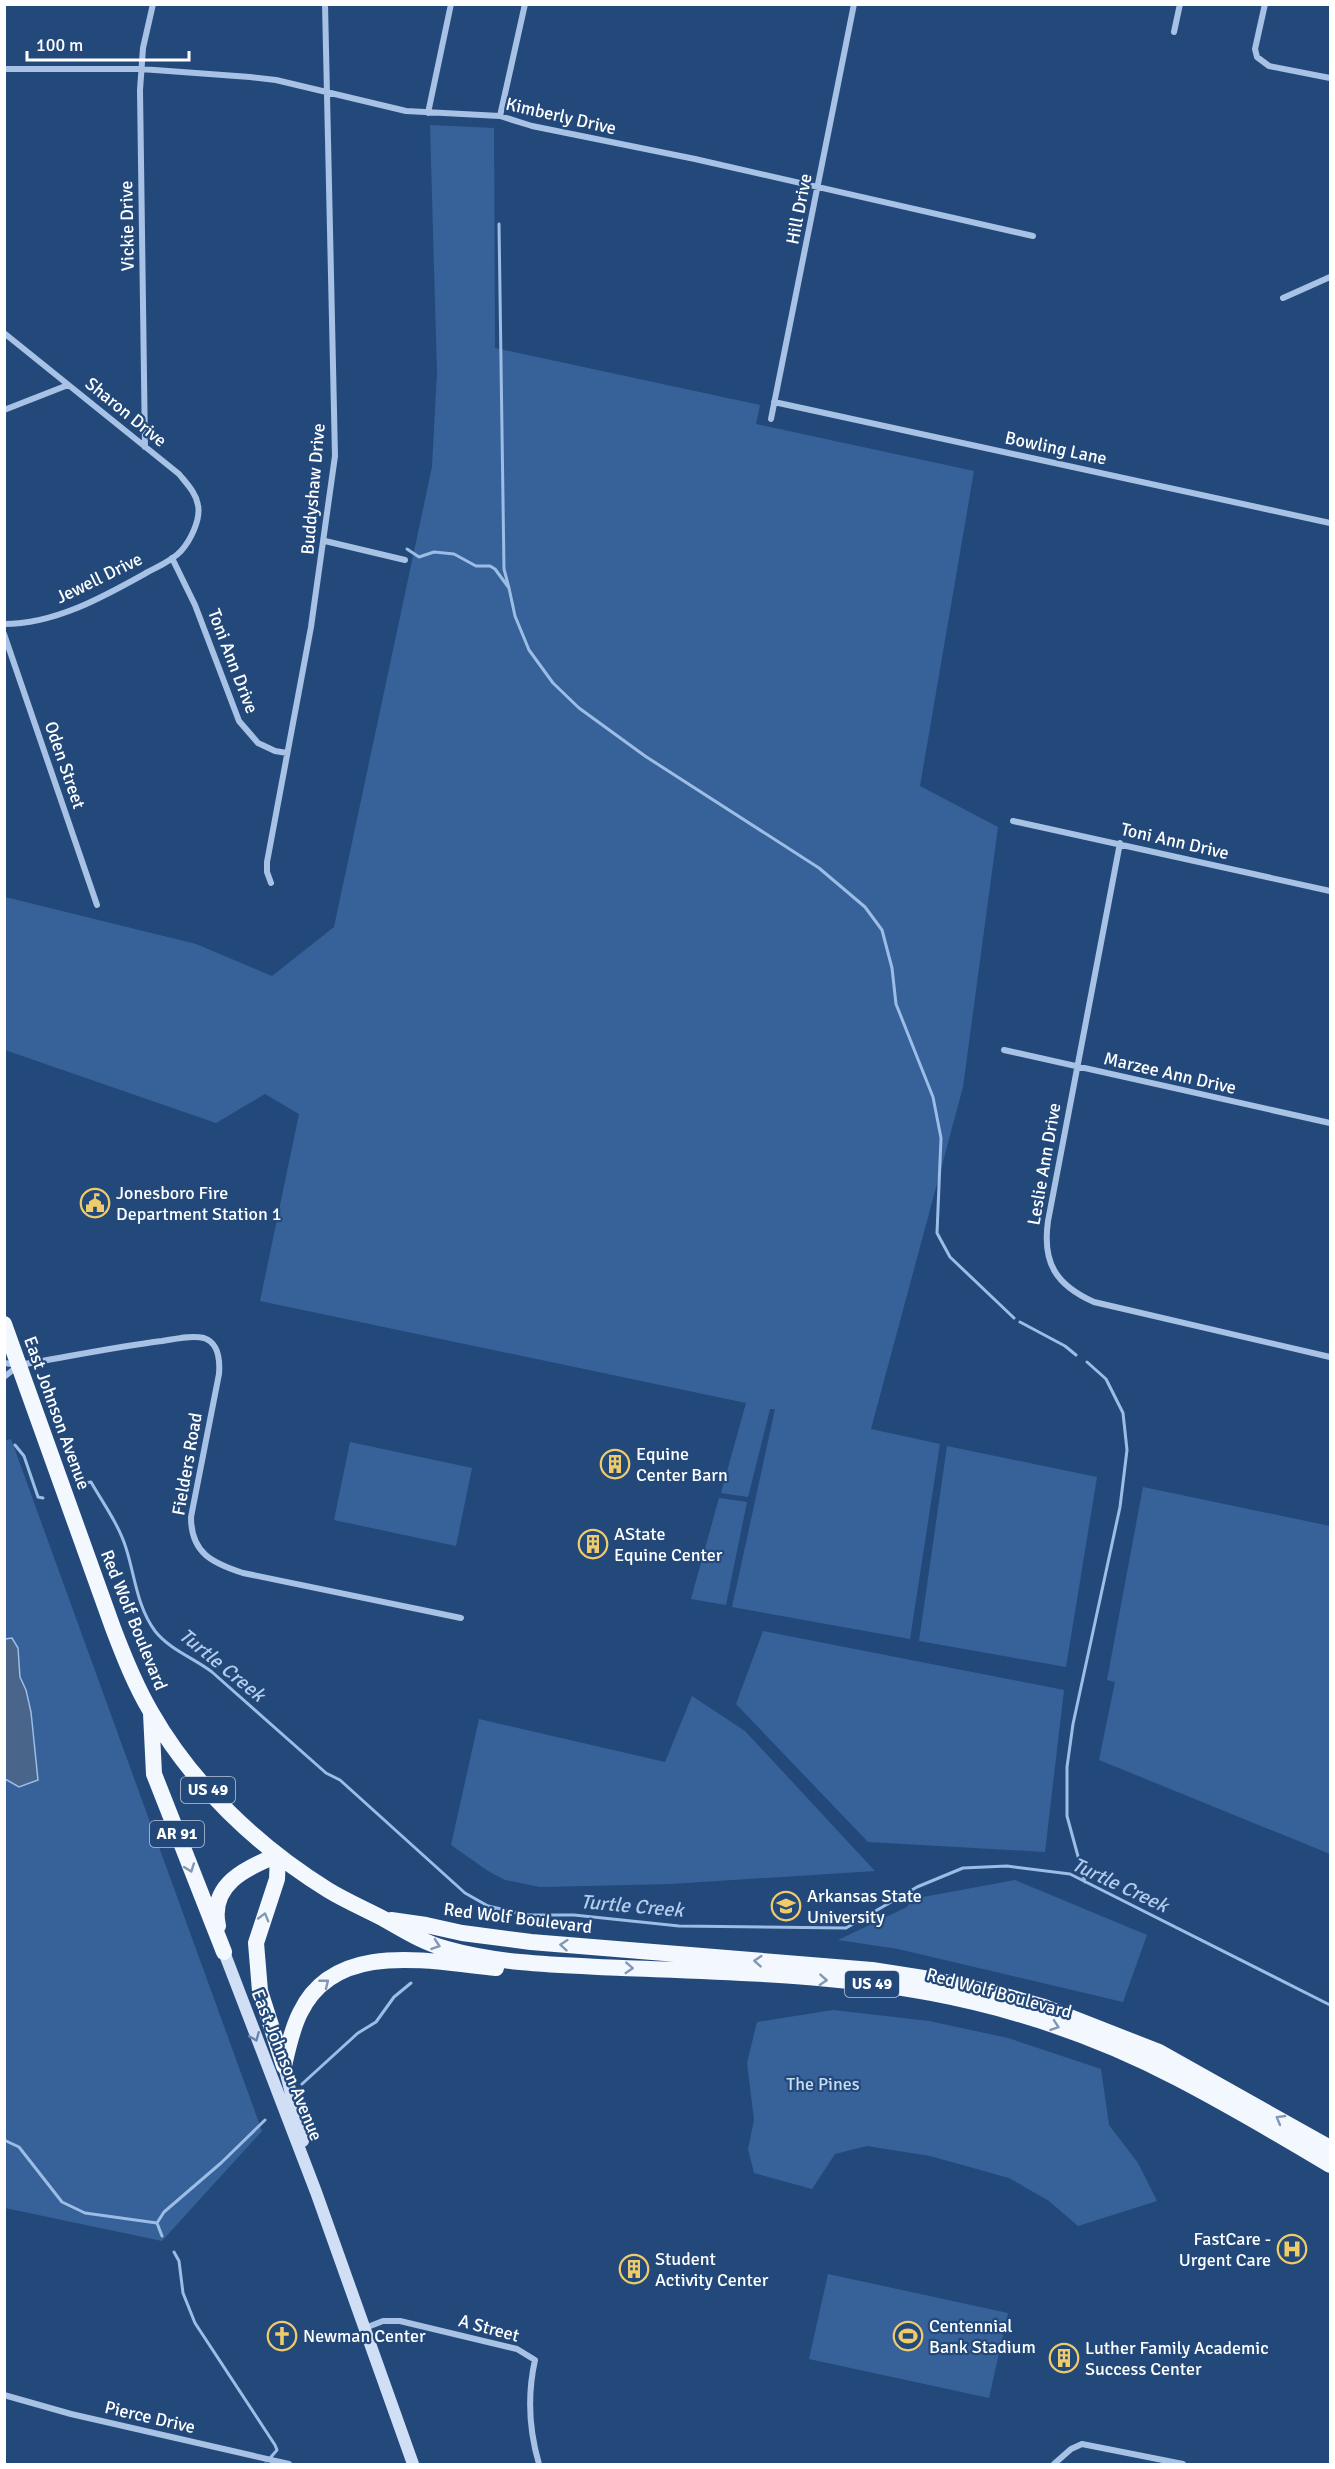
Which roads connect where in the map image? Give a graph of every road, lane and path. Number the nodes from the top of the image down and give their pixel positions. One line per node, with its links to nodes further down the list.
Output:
1 (153, 4): 10 (street, Vickie Drive)
2 (325, 4): 12 (street, Buddyshaw Drive)
3 (451, 4): 13 (street)
4 (525, 4): 14 (street)
5 (854, 4): 15 (street, Hill Drive)
6 (1180, 4): 8 (street)
7 (1265, 4): 11 (street)
8 (1174, 32)
9 (4, 69): 10 (street, Kimberly Drive)
10 (141, 69): 12 (street, Kimberly Drive); 24 (street, Vickie Drive)
11 (1330, 78)
12 (327, 93): 13 (street, Kimberly Drive); 27 (street, Buddyshaw Drive)
13 (428, 113): 14 (street, Kimberly Drive)
14 (500, 116): 15 (street, Kimberly Drive)
15 (818, 188): 16 (street, Kimberly Drive); 21 (street, Hill Drive)
16 (1033, 236)
17 (1330, 277): 18 (street)
18 (1282, 298)
19 (4, 333): 20 (street, Sharon Drive)
20 (68, 385): 22 (street); 24 (street, Sharon Drive)
21 (774, 402): 23 (street, Hill Drive); 25 (street, Bowling Lane)
22 (4, 410)
23 (771, 419)
24 (145, 447): 26 (street, Sharon Drive)
25 (1330, 523)
26 (193, 532): 28 (street, Jewell Drive)
27 (325, 541): 29 (street); 32 (street, Buddyshaw Drive)
28 (172, 558): 30 (street, Jewell Drive); 32 (street, Toni Ann Drive)
29 (405, 560)
30 (4, 624)
31 (4, 634): 37 (street, Oden Street)
32 (287, 753): 35 (street, Buddyshaw Drive)
33 (1013, 822): 34 (street, Toni Ann Drive)
34 (1120, 843): 36 (street, Toni Ann Drive); 39 (street, Leslie Ann Drive)
35 (271, 883)
36 (1330, 891)
37 (97, 905)
38 (1004, 1050): 39 (street, Marzee Ann Drive)
39 (1077, 1067): 40 (street, Marzee Ann Drive); 42 (street, Leslie Ann Drive)
40 (1330, 1124)
41 (4, 1324): 43 (highway, East Johnson Avenue / US 49)
42 (1330, 1357)
43 (12, 1364): 44 (street); 45 (highway, East Johnson Avenue / US 49); 46 (street, Fielders Road)
44 (4, 1377)
45 (73, 1515): 47 (highway, Red Wolf Boulevard / US 49)
46 (461, 1618)
47 (151, 1713): 48 (highway, Red Wolf Boulevard / US 49); 50 (highway, AR 91, one-way to 50)
48 (278, 1855): 49 (highway, Red Wolf Boulevard / US 49); 50 (highway); 52 (highway, AR 91, one-way to 48)
49 (384, 1919): 51 (highway, Red Wolf Boulevard / US 49, one-way to 51); 53 (highway, Red Wolf Boulevard / US 49, one-way to 49)
50 (224, 1952): 55 (main road, East Johnson Avenue / AR 91, one-way to 55)
51 (545, 1964): 52 (highway, one-way to 51); 54 (highway, Red Wolf Boulevard / US 49, one-way to 54)
52 (284, 2066): 55 (main road, East Johnson Avenue / AR 91)
53 (1330, 2148)
54 (1330, 2165)
55 (316, 2192): 56 (main road, East Johnson Avenue / AR 91)
56 (365, 2328): 59 (main road, East Johnson Avenue / AR 91); 60 (street, A Street)
57 (4, 2395): 58 (street, Pierce Drive)
58 (289, 2464)
59 (413, 2464)
60 (539, 2464)
61 (1054, 2464): 62 (street)
62 (1183, 2464)

